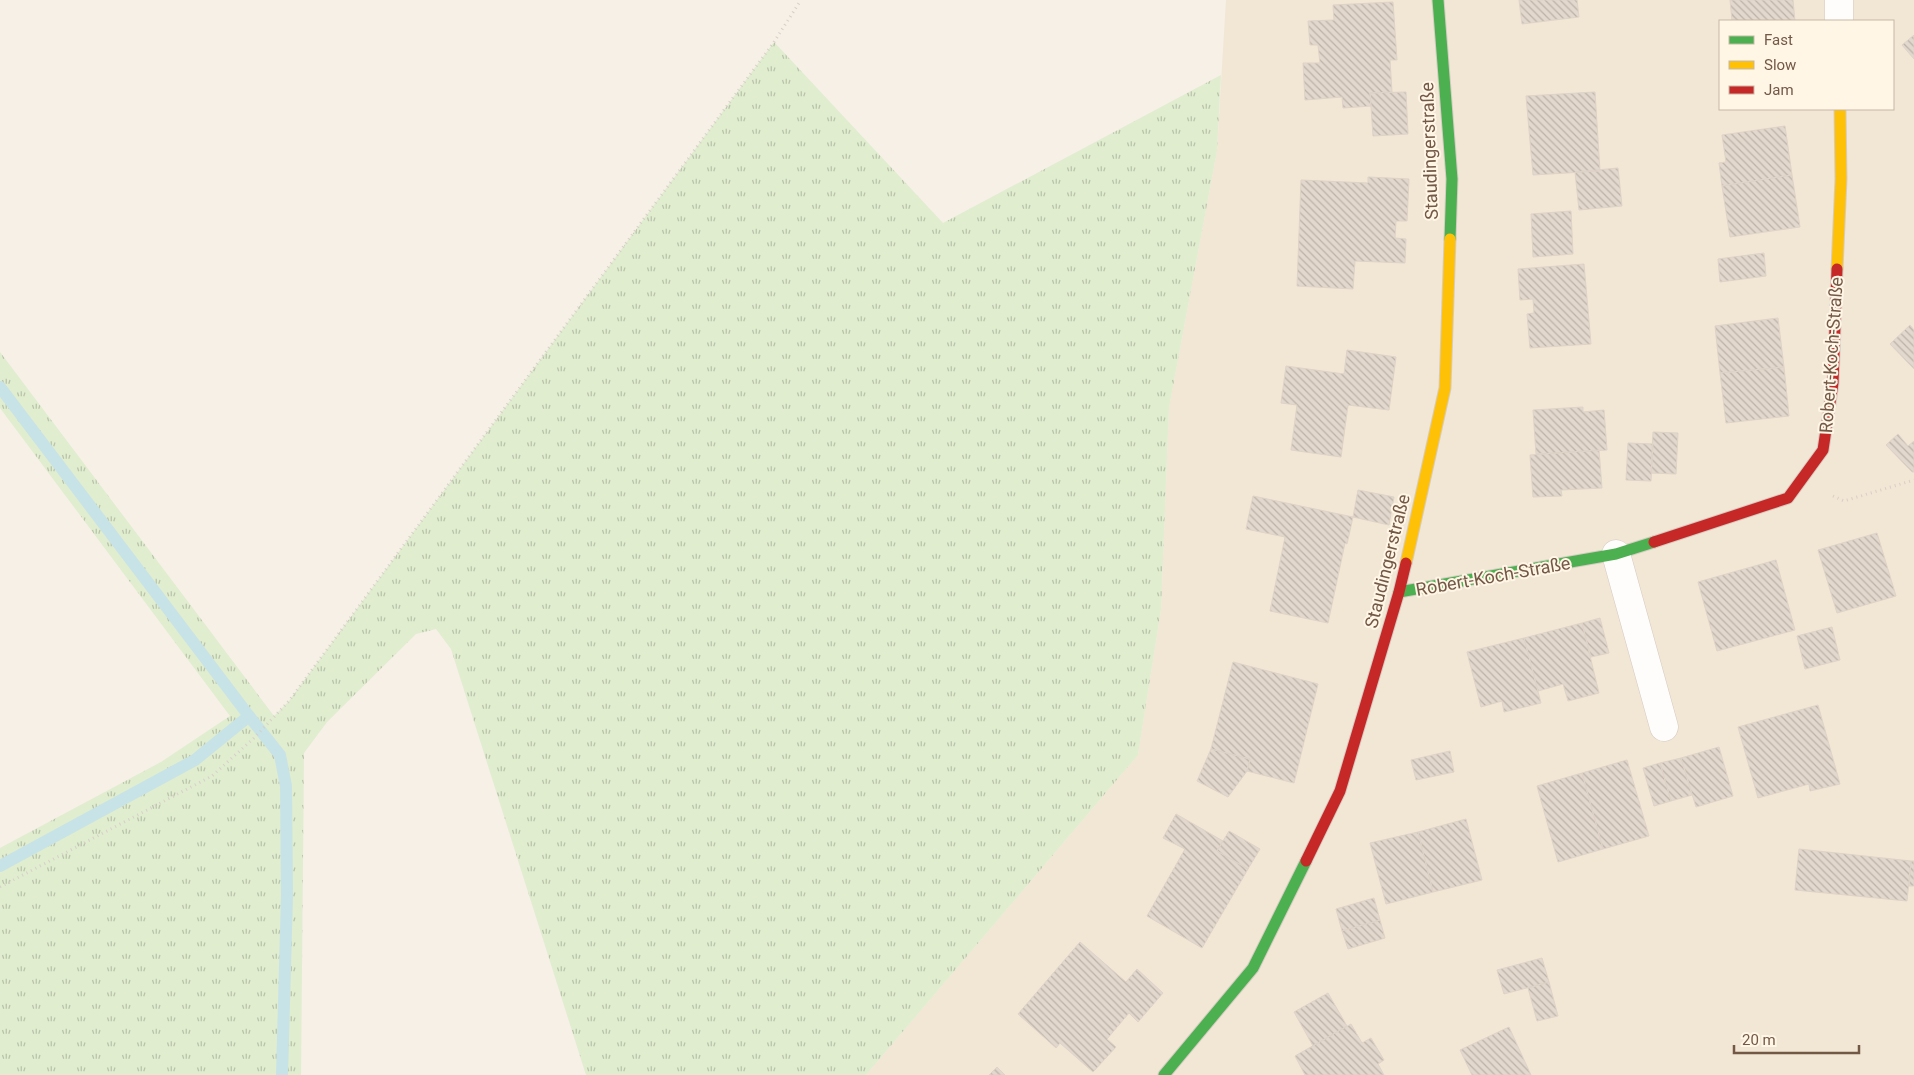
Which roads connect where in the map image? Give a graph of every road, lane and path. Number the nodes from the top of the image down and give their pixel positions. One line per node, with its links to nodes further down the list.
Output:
1 (801, 0): 11 (path)
2 (1438, 0): 9 (street, Staudingerstraße)
3 (1839, 0): 4 (street)
4 (1839, 20)
5 (1840, 110): 7 (street, Robert-Koch-Straße)
6 (1914, 480): 7 (path)
7 (1799, 482): 8 (street, Robert-Koch-Straße)
8 (1616, 554): 9 (street, Robert-Koch-Straße); 10 (street)
9 (1400, 592): 12 (street, Staudingerstraße)
10 (1664, 726)
11 (0, 886)
12 (1164, 1075)

